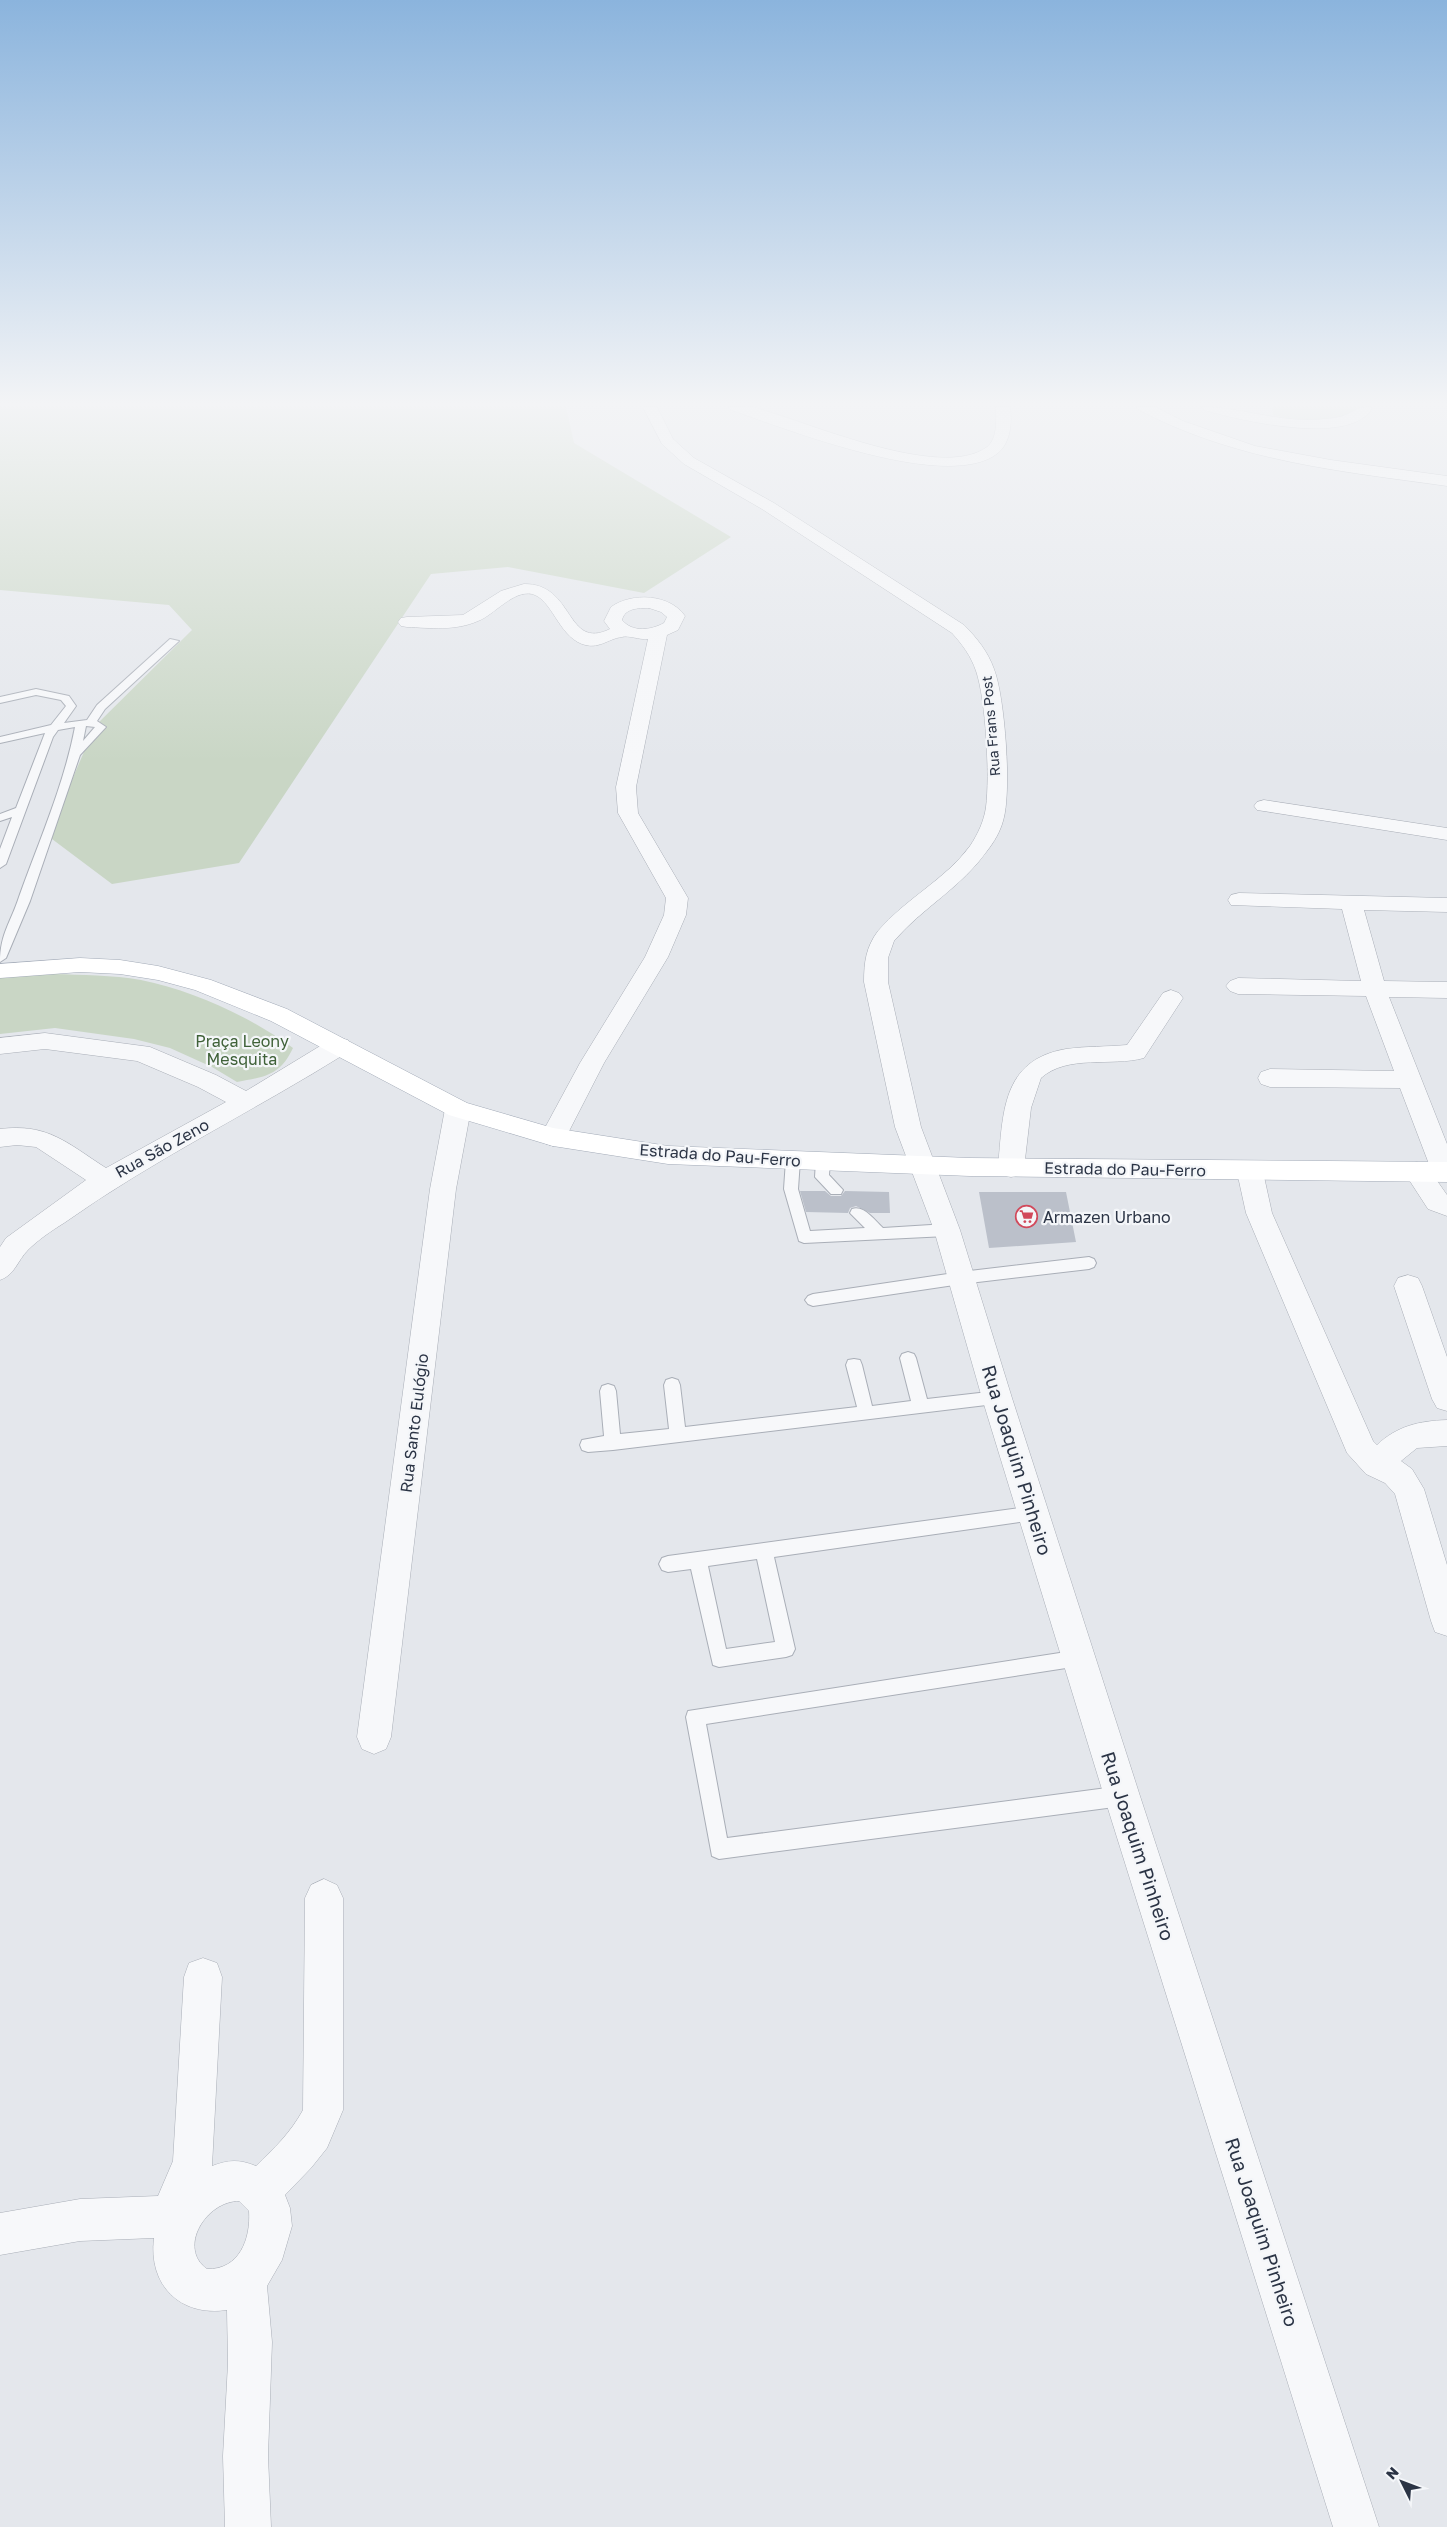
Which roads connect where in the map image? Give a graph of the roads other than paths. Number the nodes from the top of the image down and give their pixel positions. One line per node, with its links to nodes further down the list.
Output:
1 (797, 525): 37 (street, Rua Frans Post)
2 (408, 622): 3 (street)
3 (621, 630): 4 (street); 4 (street)
4 (658, 633): 33 (street)
5 (174, 641): 7 (lane)
6 (0, 700): 8 (lane)
7 (86, 722): 8 (lane); 12 (lane); 12 (lane)
8 (54, 727): 9 (lane); 10 (lane)
9 (48, 738): 11 (lane); 14 (lane)
10 (0, 740)
11 (0, 749)
12 (75, 754): 21 (lane)
13 (1264, 806): 16 (street)
14 (20, 810): 15 (lane); 17 (lane)
15 (0, 818)
16 (1447, 834)
17 (0, 864)
18 (1239, 900): 19 (street)
19 (1351, 902): 20 (street); 24 (street)
20 (1447, 905)
21 (0, 958)
22 (0, 971): 28 (main road, Estrada do Pau-Ferro)
23 (1238, 986): 24 (street)
24 (1374, 988): 25 (street); 30 (street)
25 (1447, 990)
26 (1171, 998): 38 (street)
27 (0, 1046): 31 (street)
28 (340, 1046): 31 (street, Rua São Zeno); 32 (main road, Estrada do Pau-Ferro)
29 (1270, 1078): 30 (street)
30 (1408, 1080): 41 (street)
31 (244, 1101): 42 (street, Rua São Zeno)
32 (458, 1109): 33 (main road, Estrada do Pau-Ferro); 72 (street, Rua Santo Eulógio)
33 (553, 1137): 35 (main road, Estrada do Pau-Ferro)
34 (0, 1138): 42 (street)
35 (793, 1160): 36 (main road, Estrada do Pau-Ferro); 47 (lane)
36 (823, 1161): 37 (main road, Estrada do Pau-Ferro); 43 (lane)
37 (922, 1165): 38 (main road, Estrada do Pau-Ferro); 46 (street, Rua Joaquim Pinheiro)
38 (1010, 1168): 39 (main road, Estrada do Pau-Ferro)
39 (1250, 1172): 40 (main road, Estrada do Pau-Ferro); 65 (street)
40 (1417, 1172): 41 (main road, Estrada do Pau-Ferro); 44 (street)
41 (1446, 1172)
42 (106, 1180): 49 (street, Rua São Zeno)
43 (836, 1190)
44 (1447, 1206)
45 (857, 1213): 47 (lane)
46 (947, 1230): 47 (lane); 50 (street, Rua Joaquim Pinheiro)
47 (878, 1233)
48 (1089, 1263): 50 (lane)
49 (0, 1269)
50 (961, 1278): 52 (lane); 57 (street, Rua Joaquim Pinheiro)
51 (1408, 1286): 58 (street)
52 (813, 1300)
53 (908, 1358): 59 (lane)
54 (854, 1365): 60 (lane)
55 (672, 1385): 62 (lane)
56 (608, 1390): 63 (lane)
57 (997, 1398): 59 (lane); 66 (street, Rua Joaquim Pinheiro)
58 (1447, 1399)
59 (921, 1406): 60 (lane)
60 (866, 1413): 62 (lane)
61 (1447, 1433): 65 (street)
62 (678, 1435): 63 (lane)
63 (613, 1442): 64 (lane)
64 (588, 1446)
65 (1377, 1465): 70 (street)
66 (1034, 1513): 67 (lane); 71 (street, Rua Joaquim Pinheiro)
67 (764, 1551): 68 (lane); 68 (lane)
68 (698, 1561): 69 (lane)
69 (668, 1564)
70 (1447, 1621)
71 (1080, 1658): 73 (street, Rua Joaquim Pinheiro); 73 (lane)
72 (374, 1737)
73 (1122, 1796): 81 (street, Rua Joaquim Pinheiro)
74 (324, 1898): 76 (street)
75 (203, 1977): 77 (street)
76 (260, 2191): 77 (street); 79 (street)
77 (175, 2219): 78 (street); 79 (street)
78 (0, 2234)
79 (245, 2280): 80 (street)
80 (248, 2527)
81 (1356, 2527)

